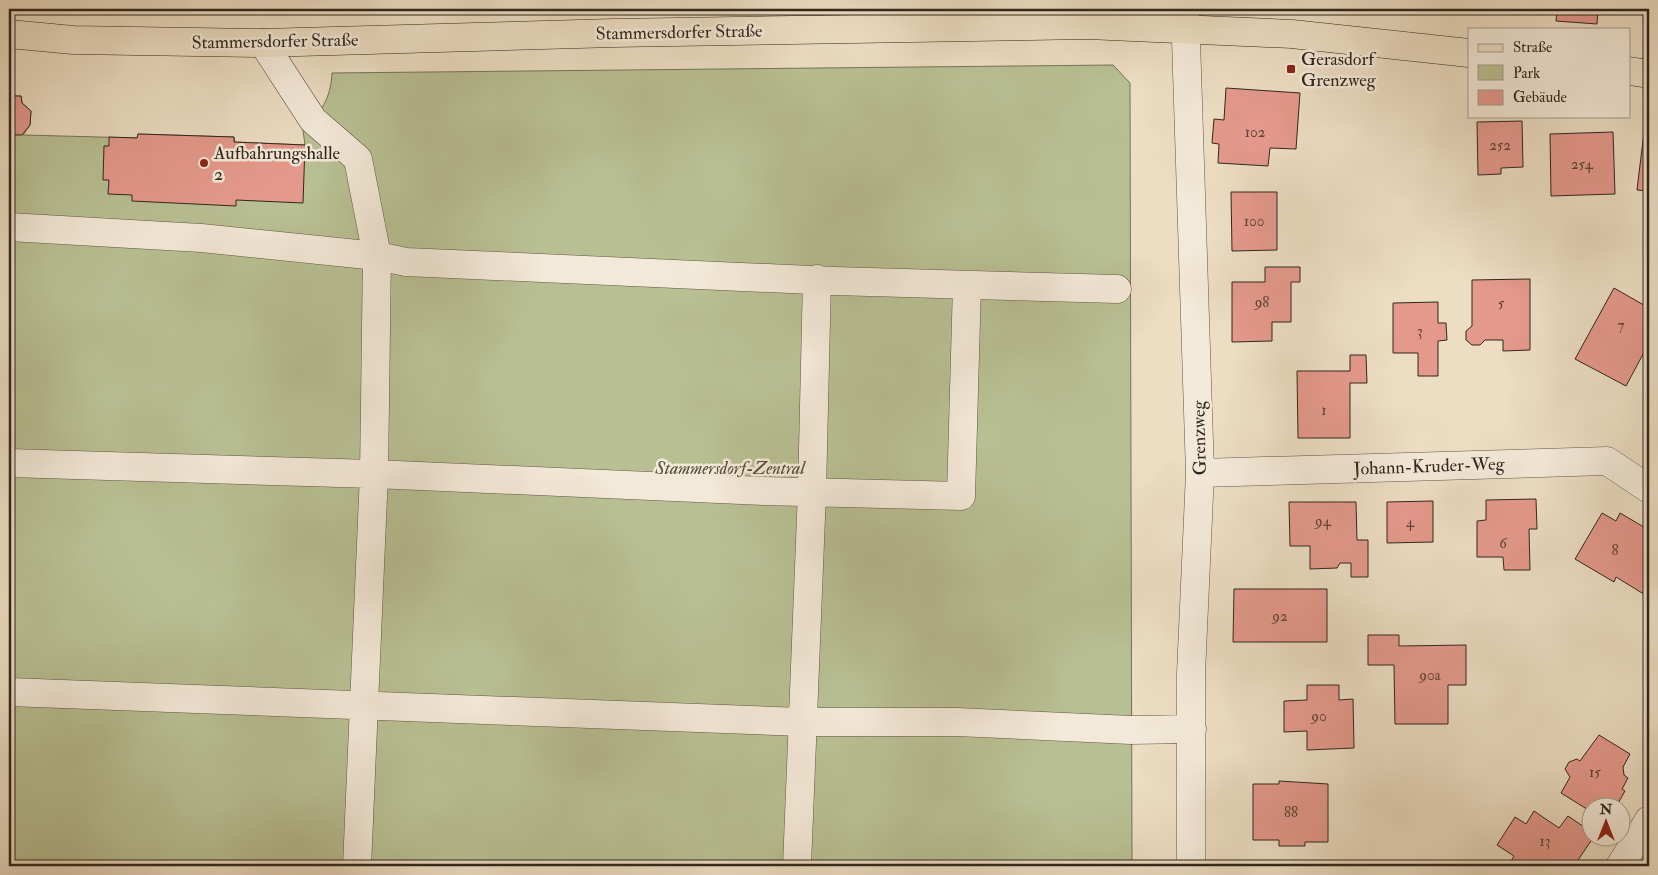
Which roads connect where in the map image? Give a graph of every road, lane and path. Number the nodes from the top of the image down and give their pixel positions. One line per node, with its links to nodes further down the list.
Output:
1 (1186, 19): 3 (main road, Stammersdorfer Straße); 4 (main road, Stammersdorfer Straße); 13 (street, Grenzweg)
2 (9, 34): 3 (main road, Stammersdorfer Straße)
3 (263, 43): 8 (street)
4 (1468, 53)
5 (1630, 71): 6 (main road)
6 (1649, 74)
7 (9, 227): 8 (street)
8 (377, 256): 9 (street); 14 (street)
9 (817, 279): 10 (street); 16 (street)
10 (967, 285): 11 (street); 16 (street)
11 (1118, 289)
12 (9, 463): 14 (street)
13 (1200, 473): 15 (street, Johann-Kruder-Weg); 20 (street, Grenzweg)
14 (374, 474): 16 (street); 18 (street)
15 (1649, 489)
16 (812, 492): 19 (street)
17 (9, 692): 18 (street)
18 (364, 704): 19 (street); 22 (street)
19 (802, 722): 20 (street); 23 (street)
20 (1192, 729): 24 (street, Grenzweg)
21 (1649, 820): 25 (street)
22 (357, 866)
23 (797, 866)
24 (1191, 866)
25 (1620, 866)

